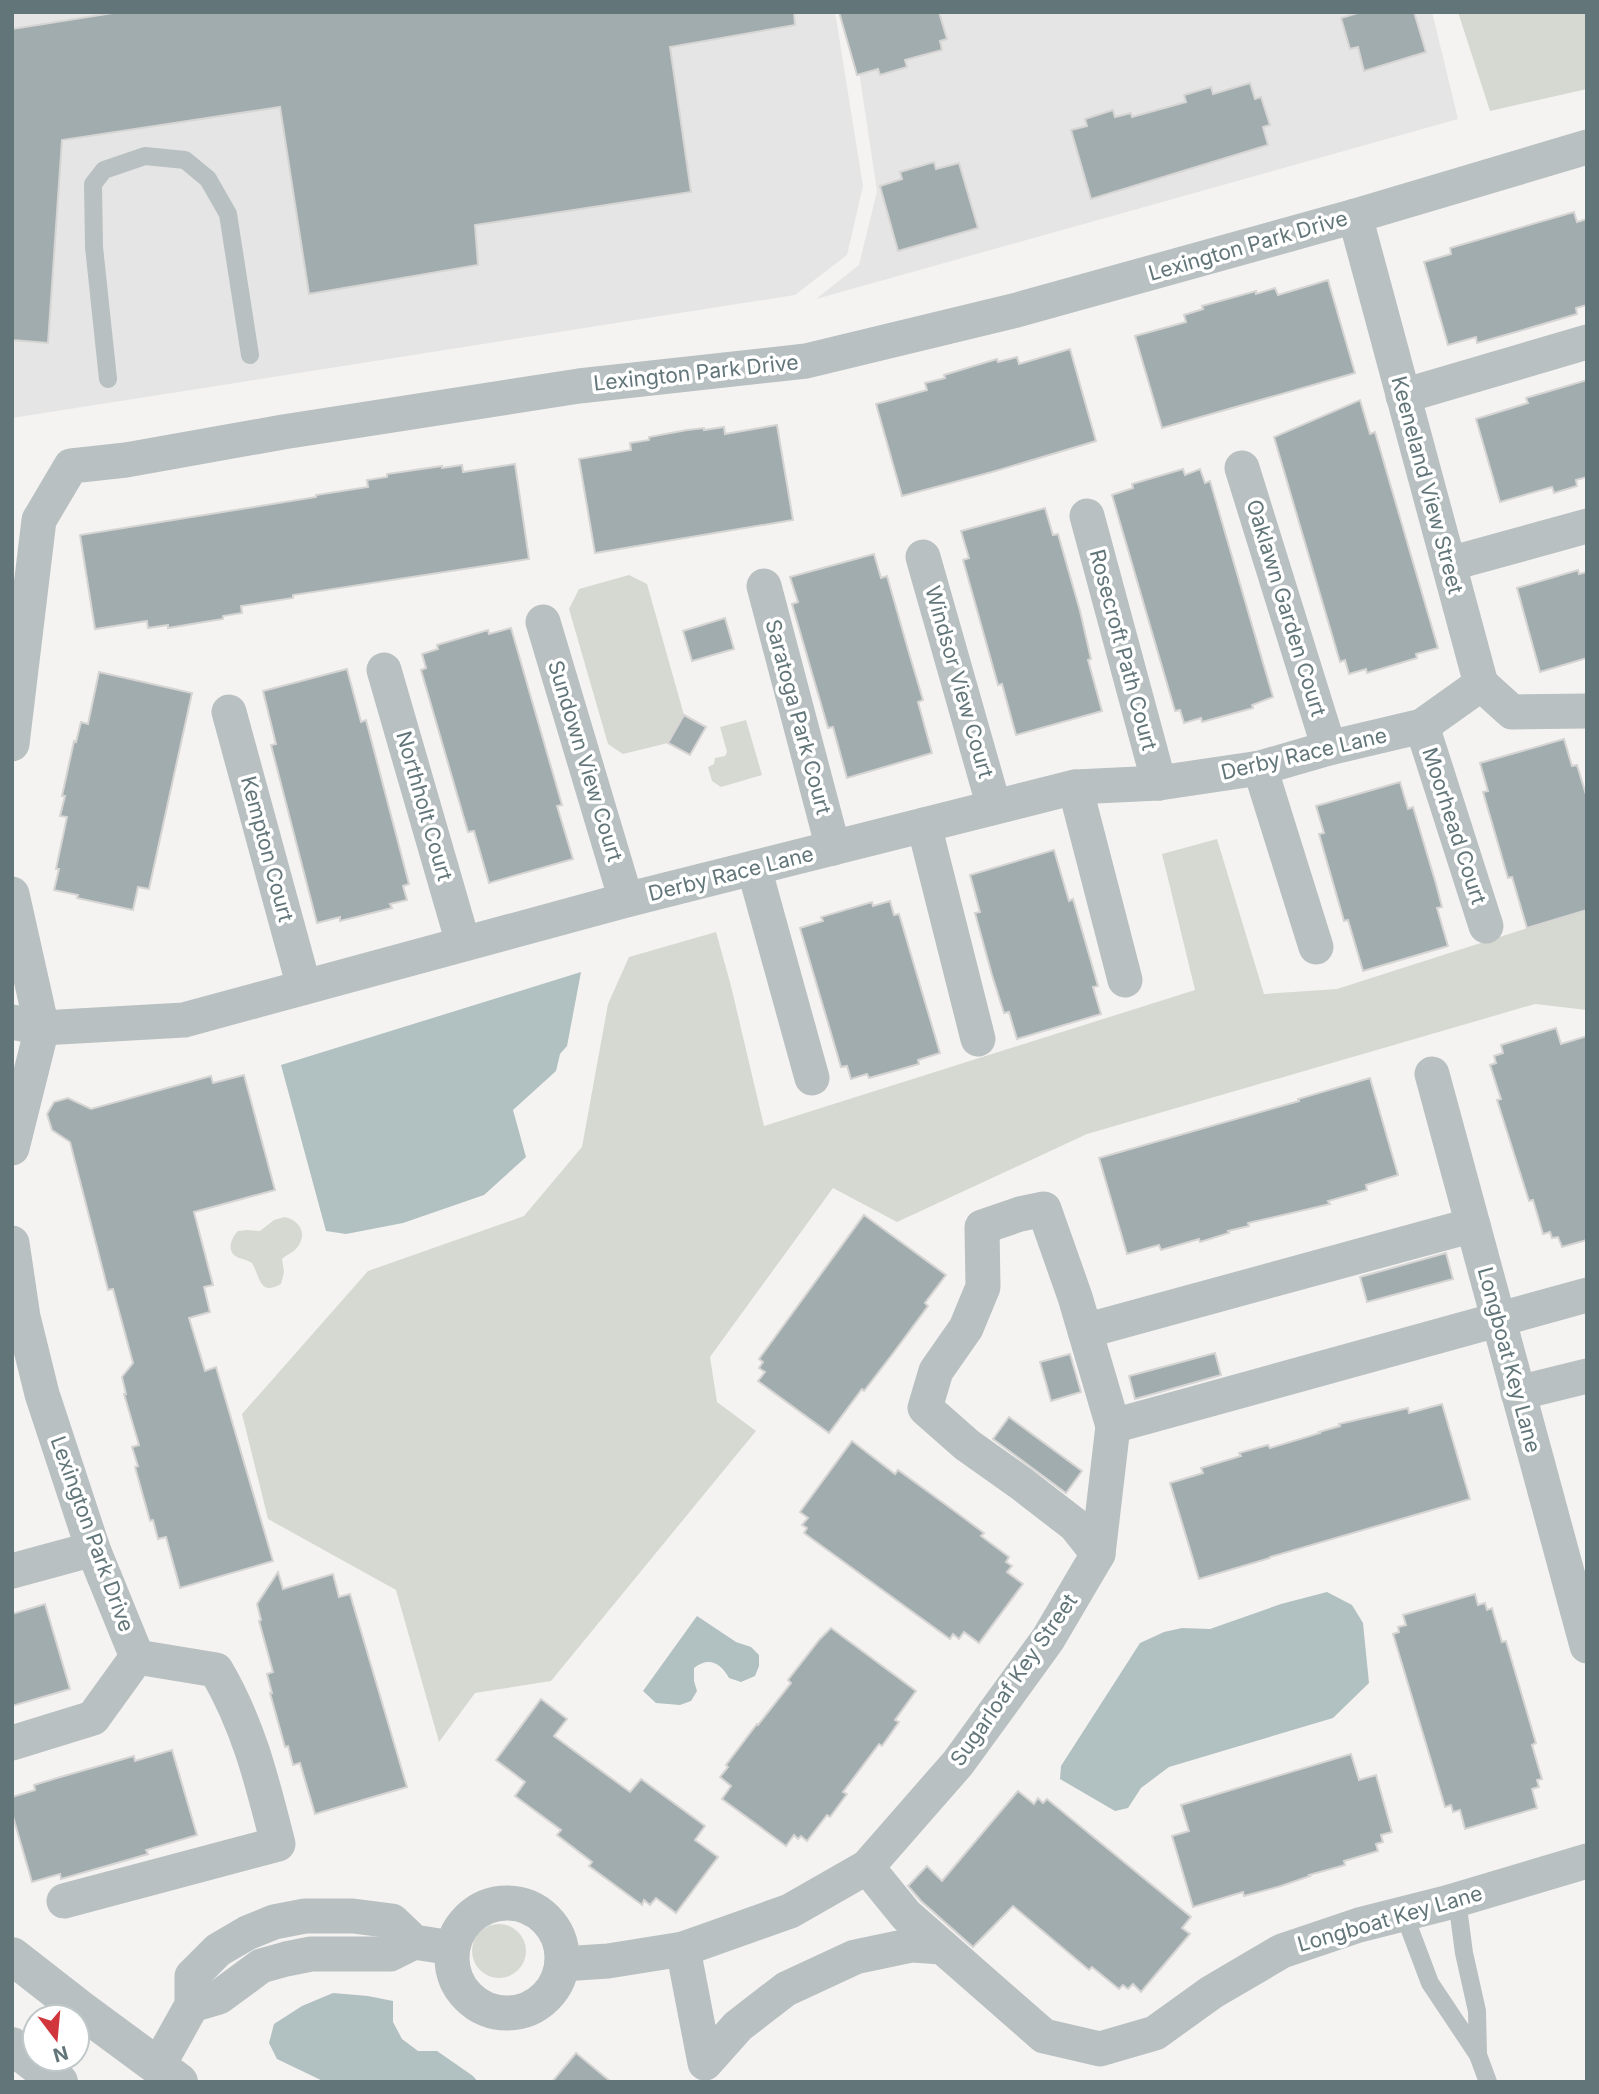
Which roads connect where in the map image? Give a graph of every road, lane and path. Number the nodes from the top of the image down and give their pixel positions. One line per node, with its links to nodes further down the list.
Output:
1 (1587, 147): 2 (street, Lexington Park Drive)
2 (1355, 216): 6 (street, Keeneland View Street); 9 (street, Lexington Park Drive)
3 (1587, 342): 6 (street)
4 (250, 355): 5 (lane)
5 (108, 379)
6 (1403, 396): 12 (street, Keeneland View Street)
7 (1242, 468): 22 (street, Oaklawn Garden Court)
8 (1087, 516): 24 (street, Rosecroft Path Court)
9 (26, 518): 17 (street, Lexington Park Drive)
10 (1587, 526): 12 (street)
11 (923, 557): 26 (street, Windsor View Court)
12 (1449, 564): 16 (street, Keeneland View Street)
13 (764, 586): 28 (street, Saratoga Park Court)
14 (543, 622): 31 (street, Sundown View Court)
15 (384, 670): 33 (street, Northholt Court)
16 (1481, 684): 18 (street); 20 (street)
17 (15, 697): 21 (street, Lexington Park Drive)
18 (1587, 711)
19 (229, 712): 36 (street, Kempton Court)
20 (1422, 726): 22 (street, Derby Race Lane); 32 (street, Moorhead Court)
21 (12, 744)
22 (1329, 748): 23 (street, Derby Race Lane)
23 (1261, 768): 24 (street, Derby Race Lane); 34 (street)
24 (1158, 783): 25 (street, Derby Race Lane)
25 (1075, 787): 26 (street, Derby Race Lane); 35 (street)
26 (994, 807): 27 (street, Derby Race Lane)
27 (924, 825): 28 (street, Derby Race Lane); 38 (street)
28 (833, 848): 29 (street, Derby Race Lane)
29 (754, 868): 31 (street, Derby Race Lane); 40 (street)
30 (12, 894): 37 (street)
31 (626, 900): 33 (street, Derby Race Lane)
32 (1486, 926)
33 (463, 943): 36 (street, Derby Race Lane)
34 (1316, 947)
35 (1125, 980)
36 (304, 987): 37 (street, Derby Race Lane)
37 (27, 1025): 41 (street)
38 (978, 1039)
39 (1432, 1074): 42 (street, Longboat Key Lane)
40 (811, 1078)
41 (12, 1148)
42 (1473, 1226): 46 (street, Longboat Key Lane); 47 (street)
43 (12, 1245): 45 (street, Lexington Park Drive)
44 (1587, 1295): 46 (street)
45 (17, 1317): 50 (street, Lexington Park Drive)
46 (1498, 1319): 49 (street, Longboat Key Lane); 51 (street)
47 (1085, 1331): 51 (street); 53 (street)
48 (1587, 1376): 49 (street)
49 (1518, 1393): 55 (street, Longboat Key Lane)
50 (27, 1398): 52 (street, Lexington Park Drive)
51 (1113, 1426): 53 (street, Sugarloaf Key Street)
52 (93, 1549): 54 (street); 56 (street, Lexington Park Drive)
53 (1098, 1554): 59 (street, Sugarloaf Key Street)
54 (12, 1571)
55 (1587, 1646)
56 (137, 1657): 57 (street); 61 (street, Lexington Park Drive)
57 (12, 1743)
58 (1587, 1861): 60 (street, Longboat Key Lane)
59 (867, 1867): 63 (street, Longboat Key Lane); 65 (street, Sugarloaf Key Street)
60 (1457, 1900): 62 (street, Longboat Key Lane); 69 (lane)
61 (64, 1901)
62 (1404, 1914): 63 (street, Longboat Key Lane); 69 (lane)
63 (942, 1947): 65 (street)
64 (452, 1948): 67 (street); 67 (street); 70 (street)
65 (683, 1949): 67 (street, Sugarloaf Key Street)
66 (12, 1956): 70 (street)
67 (562, 1964)
68 (12, 2046): 71 (street)
69 (1478, 2055): 72 (lane)
70 (161, 2077)
71 (60, 2082)
72 (1488, 2082)

